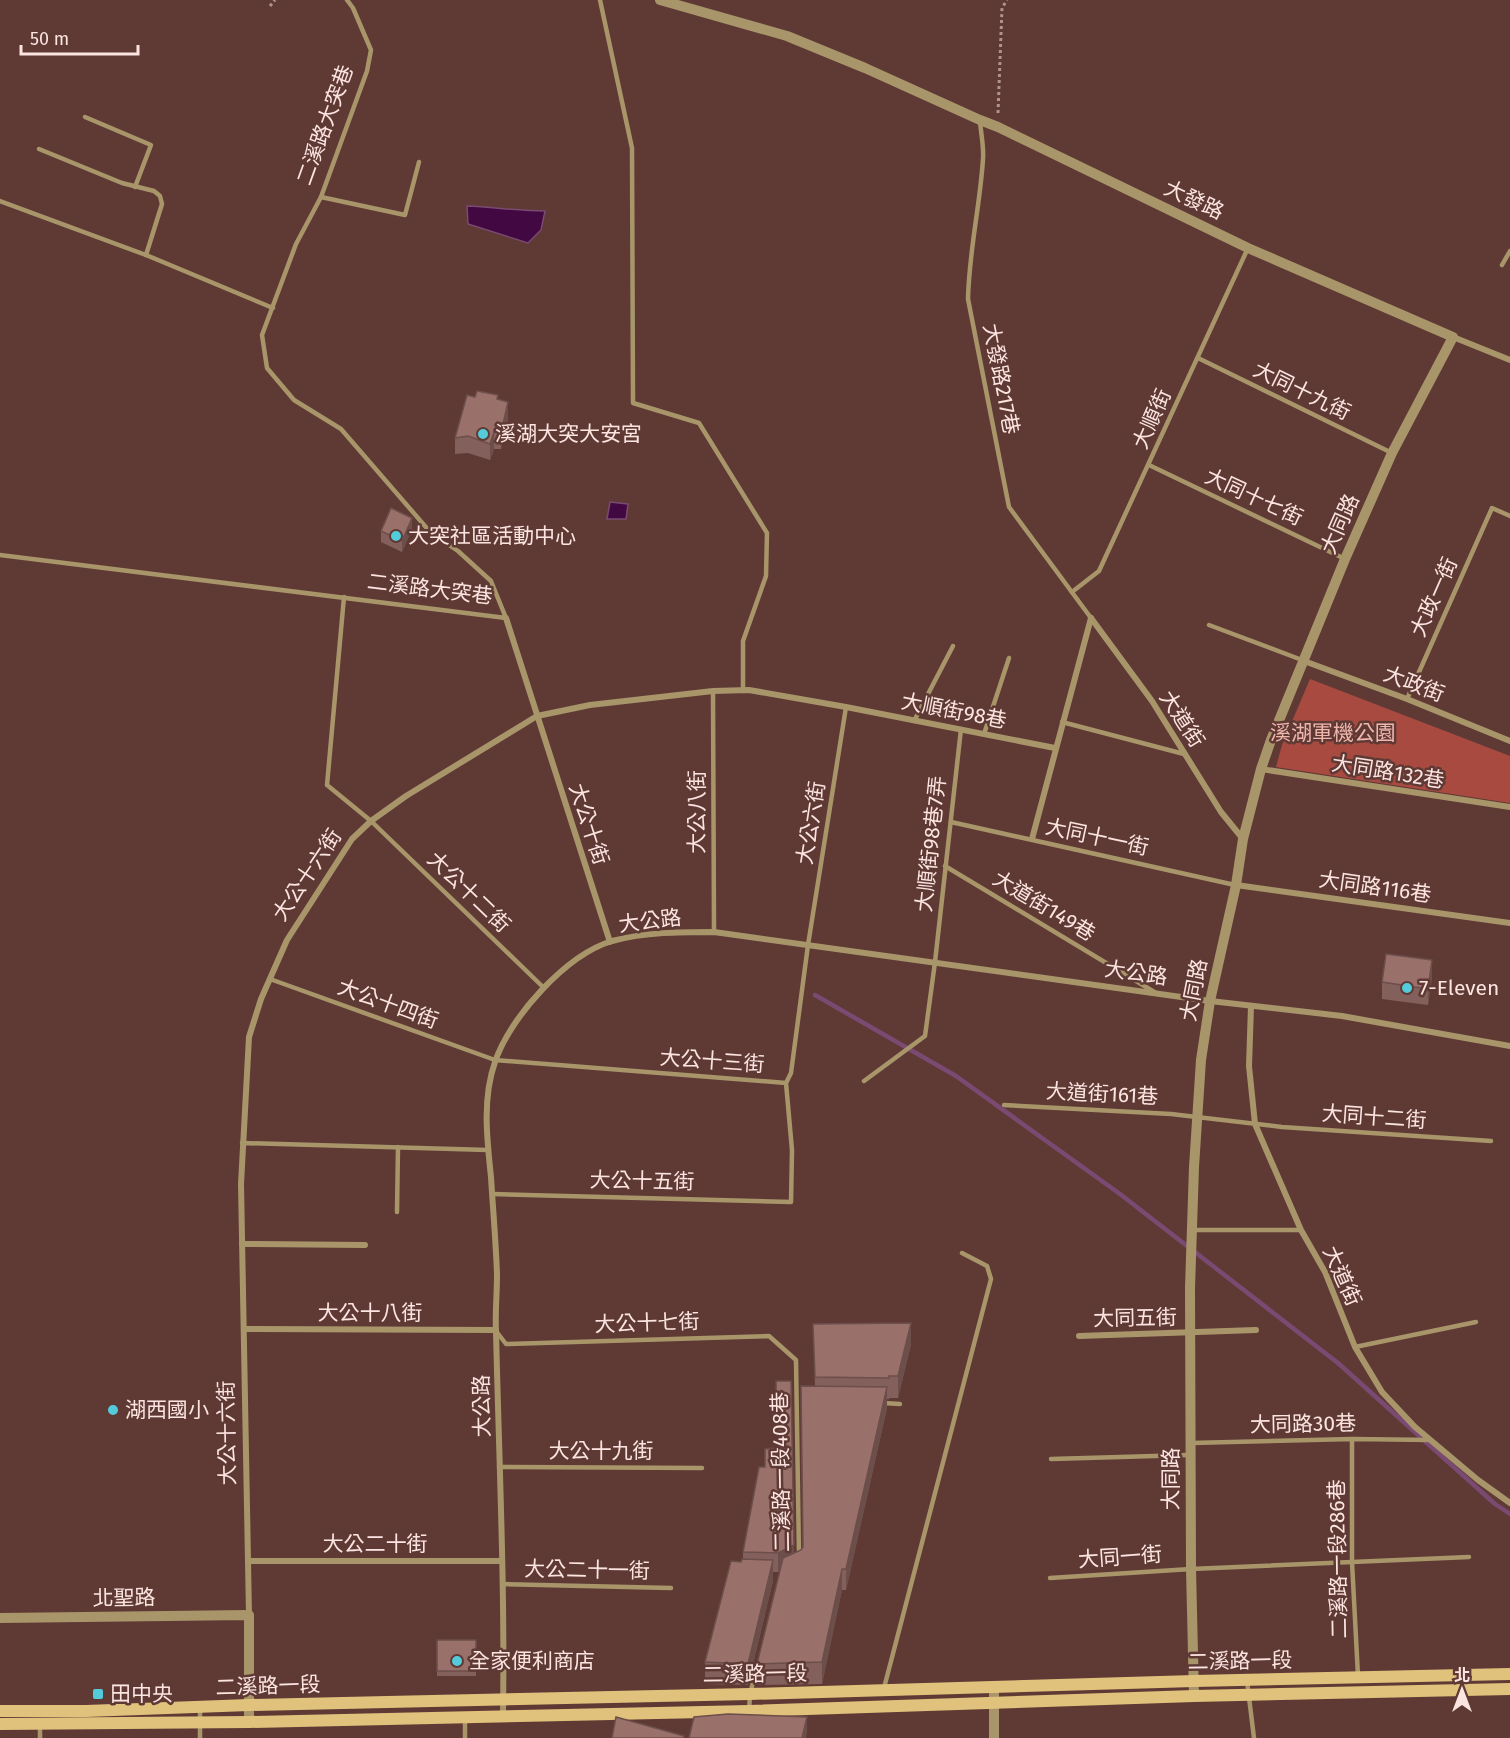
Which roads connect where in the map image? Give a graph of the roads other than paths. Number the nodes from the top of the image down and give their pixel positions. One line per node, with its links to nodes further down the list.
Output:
1 (347, 0): 9 (lane, 二溪路大突巷)
2 (600, 0): 32 (lane)
3 (660, 0): 5 (street, 大發路)
4 (85, 117): 8 (lane)
5 (980, 120): 11 (street, 大發路); 24 (lane, 大發路217巷)
6 (39, 149): 8 (lane)
7 (419, 162): 9 (lane)
8 (135, 187): 13 (lane)
9 (321, 196): 15 (lane, 二溪路大突巷)
10 (0, 201): 13 (lane)
11 (1248, 248): 16 (street, 大發路); 17 (lane, 大順街)
12 (1510, 251): 14 (lane)
13 (146, 255): 15 (lane)
14 (1503, 265)
15 (273, 308): 26 (lane, 二溪路大突巷)
16 (1453, 337): 18 (street, 大發路); 19 (street, 大同路)
17 (1198, 358): 19 (lane, 大同十九街); 20 (lane, 大順街)
18 (1510, 360)
19 (1392, 453): 23 (street, 大同路)
20 (1149, 465): 23 (lane, 大同十七街); 24 (lane, 大順街)
21 (1510, 516): 34 (lane, 大政一街)
22 (0, 555): 25 (lane, 二溪路大突巷)
23 (1345, 559): 31 (street, 大同路)
24 (1072, 592): 27 (lane, 大發路217巷)
25 (344, 597): 26 (lane, 二溪路大突巷); 46 (lane, 大公十二街)
26 (506, 618): 36 (street, 大公十街)
27 (1091, 618): 38 (street); 43 (street, 大道街)
28 (1209, 625): 31 (lane)
29 (953, 646): 37 (lane)
30 (1009, 658): 40 (lane)
31 (1304, 661): 34 (street, 大政街); 44 (street, 大同路)
32 (743, 691): 33 (street); 35 (street)
33 (713, 692): 36 (street); 53 (lane, 大公八街)
34 (1407, 699): 41 (street, 大政街)
35 (846, 707): 37 (street, 大順街98巷); 55 (lane, 大公六街)
36 (537, 716): 46 (street, 大公十六街); 54 (street, 大公十街)
37 (915, 721): 39 (street, 大順街98巷)
38 (1062, 722): 42 (street); 43 (lane)
39 (961, 729): 40 (street, 大順街98巷); 47 (lane, 大順街98巷7弄)
40 (984, 734): 42 (street, 大順街98巷)
41 (1510, 741)
42 (1055, 748): 49 (street)
43 (1185, 754): 48 (street, 大道街)
44 (1261, 769): 45 (street, 大同路132巷); 48 (street, 大同路)
45 (1510, 807)
46 (371, 821): 57 (street, 大公十六街); 58 (lane, 大公十二街)
47 (951, 822): 49 (lane, 大同十一街); 50 (lane, 大順街98巷7弄)
48 (1243, 839): 51 (street, 大同路)
49 (1032, 840): 51 (lane, 大同十一街)
50 (945, 866): 56 (lane, 大順街98巷7弄); 59 (lane, 大道街149巷)
51 (1236, 885): 52 (street, 大同路116巷); 60 (street, 大同路)
52 (1510, 922)
53 (714, 932): 54 (street, 大公路); 55 (street, 大公路)
54 (610, 942): 58 (street, 大公路)
55 (808, 945): 56 (street, 大公路); 65 (lane, 大公十三街)
56 (935, 962): 59 (street, 大公路); 64 (lane, 大順街98巷7弄)
57 (270, 979): 63 (lane, 大公十四街); 70 (street, 大公十六街)
58 (543, 987): 63 (street, 大公路)
59 (1157, 993): 60 (street, 大公路)
60 (1210, 1001): 61 (street, 大公路); 67 (street, 大同路)
61 (1251, 1006): 62 (street, 大公路); 68 (street, 大道街)
62 (1510, 1046)
63 (495, 1060): 65 (lane, 大公十三街); 72 (street, 大公路)
64 (864, 1082)
65 (786, 1083): 73 (lane, 大公十五街)
66 (1004, 1105): 67 (lane, 大道街161巷)
67 (1198, 1116): 68 (lane, 大道街161巷); 76 (street, 大同路)
68 (1254, 1124): 69 (lane, 大同十二街); 75 (street, 大道街)
69 (1491, 1141)
70 (242, 1143): 71 (lane); 77 (street, 大公十六街)
71 (398, 1147): 72 (lane); 74 (lane)
72 (488, 1150): 73 (street, 大公路)
73 (492, 1194): 82 (street, 大公路)
74 (397, 1212)
75 (1301, 1230): 76 (lane); 86 (street, 大道街)
76 (1192, 1235): 84 (street, 大同路)
77 (242, 1244): 78 (street); 81 (street, 大公十六街)
78 (365, 1245)
79 (962, 1253): 118 (lane)
80 (1476, 1322): 86 (lane)
81 (245, 1329): 82 (street, 大公十八街); 101 (street, 大公十六街)
82 (496, 1330): 87 (lane, 大公十七街); 97 (street, 大公路)
83 (1256, 1330): 84 (street, 大同五街)
84 (1191, 1333): 85 (street, 大同五街); 94 (street, 大同路)
85 (1079, 1336)
86 (1355, 1347): 93 (street, 大道街)
87 (796, 1360): 88 (lane, 二溪路一段408巷)
88 (797, 1403): 89 (lane); 104 (lane, 二溪路一段408巷)
89 (808, 1403)
90 (877, 1403): 91 (lane)
91 (900, 1404)
92 (1352, 1439): 93 (lane, 大同路30巷); 94 (lane, 大同路30巷); 103 (lane, 二溪路一段286巷)
93 (1431, 1440): 99 (street, 大道街)
94 (1191, 1443): 95 (street, 大同路)
95 (1191, 1455): 96 (lane); 105 (street, 大同路)
96 (1051, 1459)
97 (499, 1467): 98 (lane, 大公十九街); 102 (street, 大公路)
98 (702, 1468)
99 (1510, 1503)
100 (1468, 1557): 103 (lane, 大同一街)
101 (248, 1560): 102 (street, 大公二十街); 109 (street, 大公十六街)
102 (502, 1561): 107 (street, 大公路)
103 (1352, 1562): 105 (lane, 大同一街); 113 (lane, 二溪路一段286巷)
104 (799, 1568)
105 (1191, 1569): 106 (lane, 大同一街); 115 (street, 大同路)
106 (1050, 1578)
107 (502, 1584): 108 (lane, 大公二十一街); 122 (street, 大公路)
108 (671, 1588)
109 (249, 1615): 110 (street, 北聖路); 124 (street, 大公十六街)
110 (0, 1618)
111 (761, 1652): 119 (lane)
112 (1510, 1674): 113 (main road, 二溪路一段)
113 (1358, 1678): 114 (main road, 二溪路一段)
114 (1247, 1680): 115 (main road, 二溪路一段); 120 (lane)
115 (1194, 1681): 116 (main road, 二溪路一段); 121 (street, 大同路)
116 (994, 1688): 118 (main road, 二溪路一段); 123 (street)
117 (1510, 1689): 120 (main road, 二溪路一段)
118 (884, 1691): 119 (main road, 二溪路一段)
119 (750, 1694): 122 (main road, 二溪路一段); 127 (lane)
120 (1249, 1695): 121 (main road, 二溪路一段); 138 (lane)
121 (1194, 1696): 123 (main road, 二溪路一段)
122 (503, 1698): 124 (main road, 二溪路一段); 128 (street, 大公路)
123 (994, 1703): 127 (main road, 二溪路一段); 137 (street)
124 (249, 1705): 125 (main road, 二溪路一段); 131 (street, 大公十六街)
125 (200, 1708): 126 (main road, 二溪路一段); 130 (lane)
126 (0, 1710)
127 (750, 1711): 128 (main road, 二溪路一段)
128 (503, 1715): 129 (main road, 二溪路一段)
129 (465, 1716): 131 (main road, 二溪路一段); 136 (lane)
130 (200, 1722): 131 (main road, 二溪路一段); 133 (main road, 二溪路一段); 135 (lane)
131 (249, 1722)
132 (0, 1724): 133 (main road, 二溪路一段)
133 (40, 1724): 134 (lane)
134 (40, 1738)
135 (200, 1738)
136 (465, 1738)
137 (994, 1738)
138 (1254, 1738)

